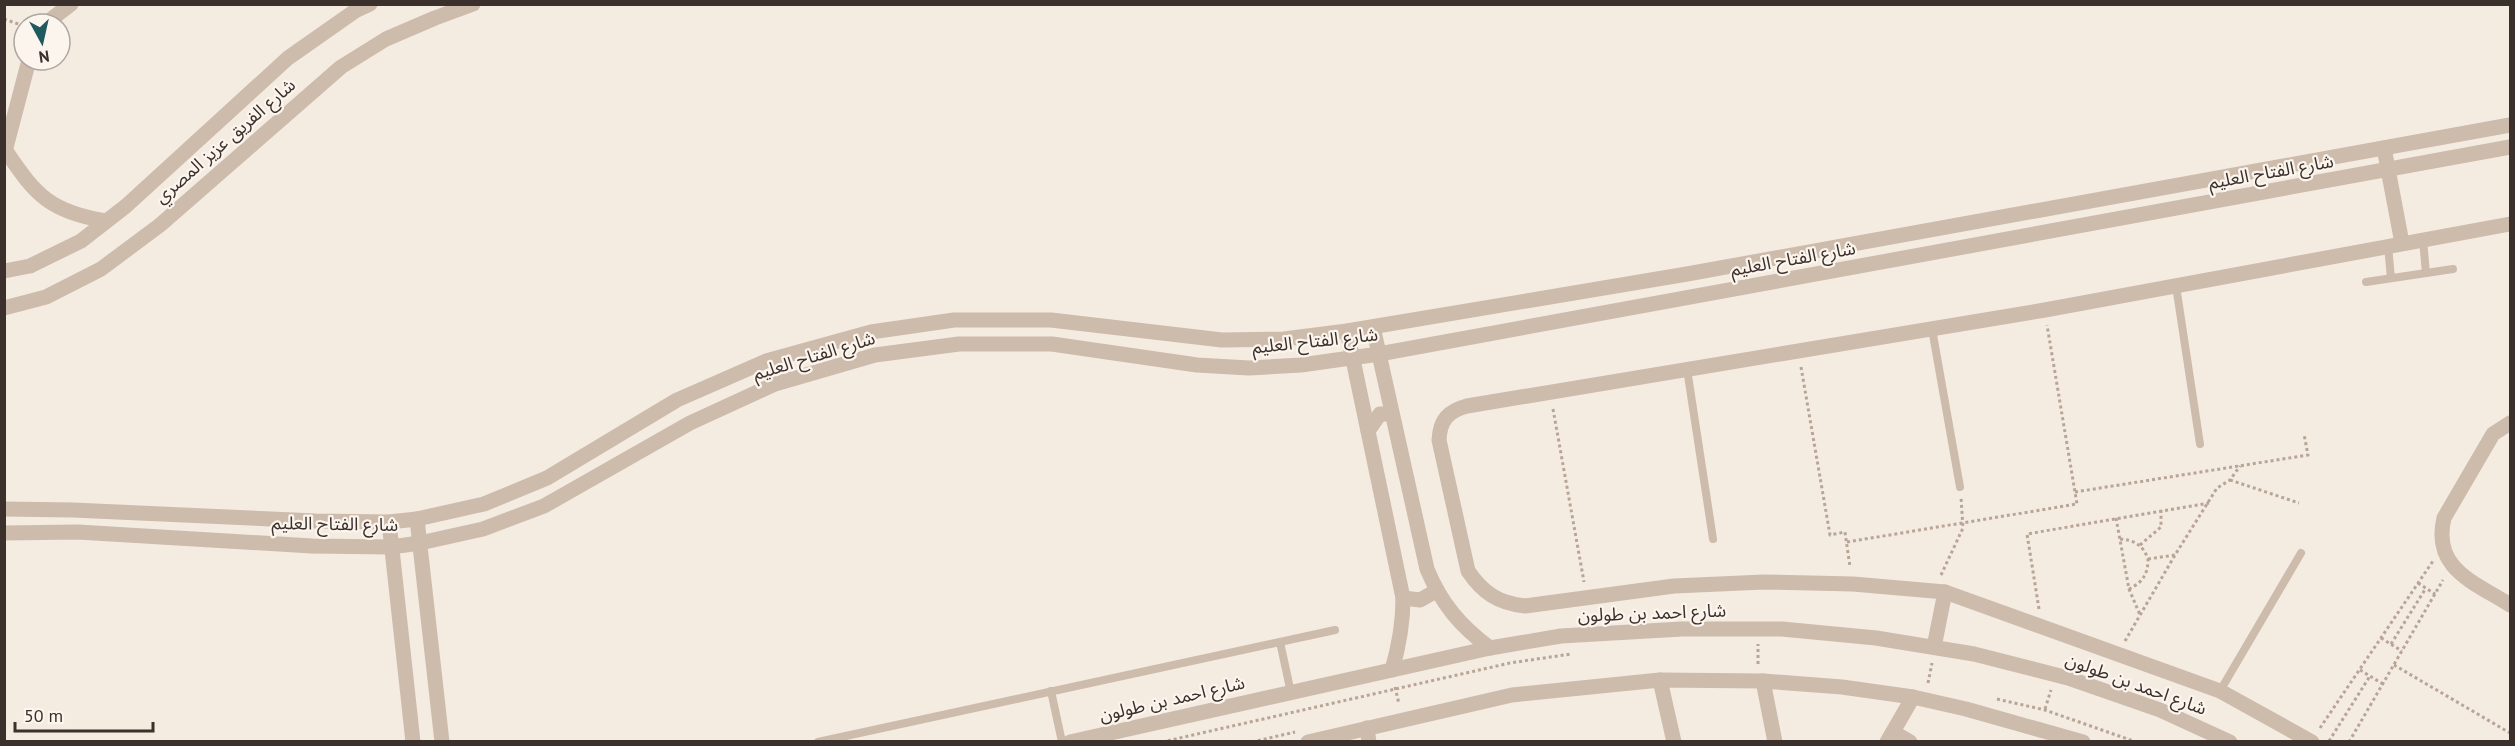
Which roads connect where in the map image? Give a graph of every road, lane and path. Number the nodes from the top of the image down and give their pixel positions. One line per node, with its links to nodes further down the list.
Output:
1 (370, 4): 9 (street, شارع الفريق عزيز المصري)
2 (473, 4): 19 (street, شارع الفريق عزيز المصري)
3 (26, 72): 7 (street)
4 (2511, 125): 6 (street, شارع الفتاح العليم)
5 (2511, 147): 8 (street, شارع الفتاح العليم)
6 (2384, 148): 8 (street); 21 (street, شارع الفتاح العليم)
7 (5, 153): 9 (street)
8 (2387, 170): 12 (street); 26 (street, شارع الفتاح العليم)
9 (106, 221): 14 (street, شارع الفريق عزيز المصري)
10 (2511, 224): 11 (street)
11 (2423, 240): 12 (street); 15 (lane)
12 (2395, 245): 16 (lane); 18 (street)
13 (2453, 269): 15 (lane)
14 (4, 271)
15 (2426, 273): 16 (lane)
16 (2391, 278): 17 (lane)
17 (2366, 282)
18 (2176, 286): 20 (street); 35 (lane)
19 (4, 308)
20 (2045, 310): 22 (street); 39 (path)
21 (1373, 327): 23 (street, شارع الفتاح العليم); 26 (street)
22 (1932, 329): 25 (street); 38 (lane)
23 (1347, 331): 24 (street, شارع الفتاح العليم); 28 (street)
24 (871, 332): 27 (street); 45 (street, شارع الفتاح العليم)
25 (1798, 351): 29 (street); 51 (path)
26 (1379, 354): 28 (street, شارع الفتاح العليم); 31 (street)
27 (875, 355): 28 (street, شارع الفتاح العليم); 52 (street, شارع الفتاح العليم)
28 (1353, 358): 33 (street)
29 (1687, 369): 30 (street); 49 (lane)
30 (1550, 392): 67 (path); 67 (street)
31 (1392, 414): 33 (street); 64 (street)
32 (2511, 423): 55 (street)
33 (1368, 431): 68 (street)
34 (2304, 434): 36 (path)
35 (2200, 444)
36 (2240, 466): 37 (path); 39 (path)
37 (2230, 480): 40 (path); 41 (path)
38 (1960, 487): 47 (path)
39 (2075, 492): 47 (path)
40 (2209, 503): 43 (path); 57 (path)
41 (2299, 503)
42 (4, 509): 46 (street, شارع الفتاح العليم)
43 (2161, 510): 44 (path); 53 (path)
44 (2116, 518): 50 (path); 71 (path)
45 (417, 519): 46 (street, شارع الفتاح العليم); 52 (street)
46 (389, 522): 54 (street)
47 (1964, 523): 51 (path); 65 (path)
48 (4, 533): 54 (street, شارع الفتاح العليم)
49 (1713, 539)
50 (2120, 539): 53 (path); 63 (path)
51 (1847, 542): 61 (path)
52 (420, 543): 54 (street, شارع الفتاح العليم); 102 (street)
53 (2140, 545): 58 (path)
54 (391, 547): 101 (street)
55 (2442, 548): 59 (street); 60 (path)
56 (2301, 553): 90 (lane)
57 (2175, 555): 58 (path); 70 (path)
58 (2148, 559): 63 (path)
59 (2452, 565): 66 (path); 69 (street)
60 (2418, 583): 62 (path); 74 (path)
61 (1853, 584): 65 (street); 67 (street)
62 (2426, 588): 66 (path); 76 (path)
63 (2129, 589): 70 (path)
64 (1436, 591): 68 (street); 78 (street)
65 (1939, 591): 71 (street); 77 (street)
66 (2435, 594): 79 (path)
67 (1586, 596)
68 (1403, 598): 82 (street)
69 (2511, 605)
70 (2140, 615): 80 (path)
71 (2042, 626): 80 (street)
72 (1759, 629): 77 (street, شارع احمد بن طولون); 78 (street, شارع احمد بن طولون); 87 (path)
73 (1335, 630): 75 (lane)
74 (2381, 638): 76 (path); 83 (path)
75 (1280, 642): 89 (lane); 91 (lane)
76 (2391, 644): 79 (path)
77 (1934, 647): 84 (street, شارع احمد بن طولون); 92 (path)
78 (1490, 648): 82 (street, شارع احمد بن طولون)
79 (2402, 651): 81 (path)
80 (2118, 654): 90 (street)
81 (2394, 665): 88 (path); 96 (path)
82 (1392, 670): 91 (street, شارع احمد بن طولون); 93 (path)
83 (2360, 670): 85 (path); 99 (path)
84 (2056, 675): 94 (path); 112 (street, شارع احمد بن طولون)
85 (2370, 676): 88 (path); 99 (path)
86 (1660, 680): 87 (street); 93 (street); 108 (street)
87 (1760, 681): 92 (street); 109 (street)
88 (2383, 684): 115 (path)
89 (1051, 691): 95 (lane); 105 (lane)
90 (2220, 692): 113 (street)
91 (1291, 693): 100 (street, شارع احمد بن طولون)
92 (1919, 698): 94 (street); 98 (street)
93 (1403, 720): 97 (street)
94 (2039, 728): 111 (street)
95 (862, 732): 103 (lane); 104 (lane)
96 (2511, 733)
97 (1368, 735): 107 (street)
98 (1890, 736): 110 (street)
99 (2332, 737): 114 (path)
100 (1106, 738): 106 (street, شارع احمد بن طولون)
101 (413, 741)
102 (442, 741)
103 (818, 741)
104 (864, 741)
105 (1062, 741)
106 (1070, 741)
107 (1308, 741)
108 (1674, 741)
109 (1775, 741)
110 (1910, 741)
111 (2083, 741)
112 (2230, 741)
113 (2312, 741)
114 (2329, 741)
115 (2349, 741)

